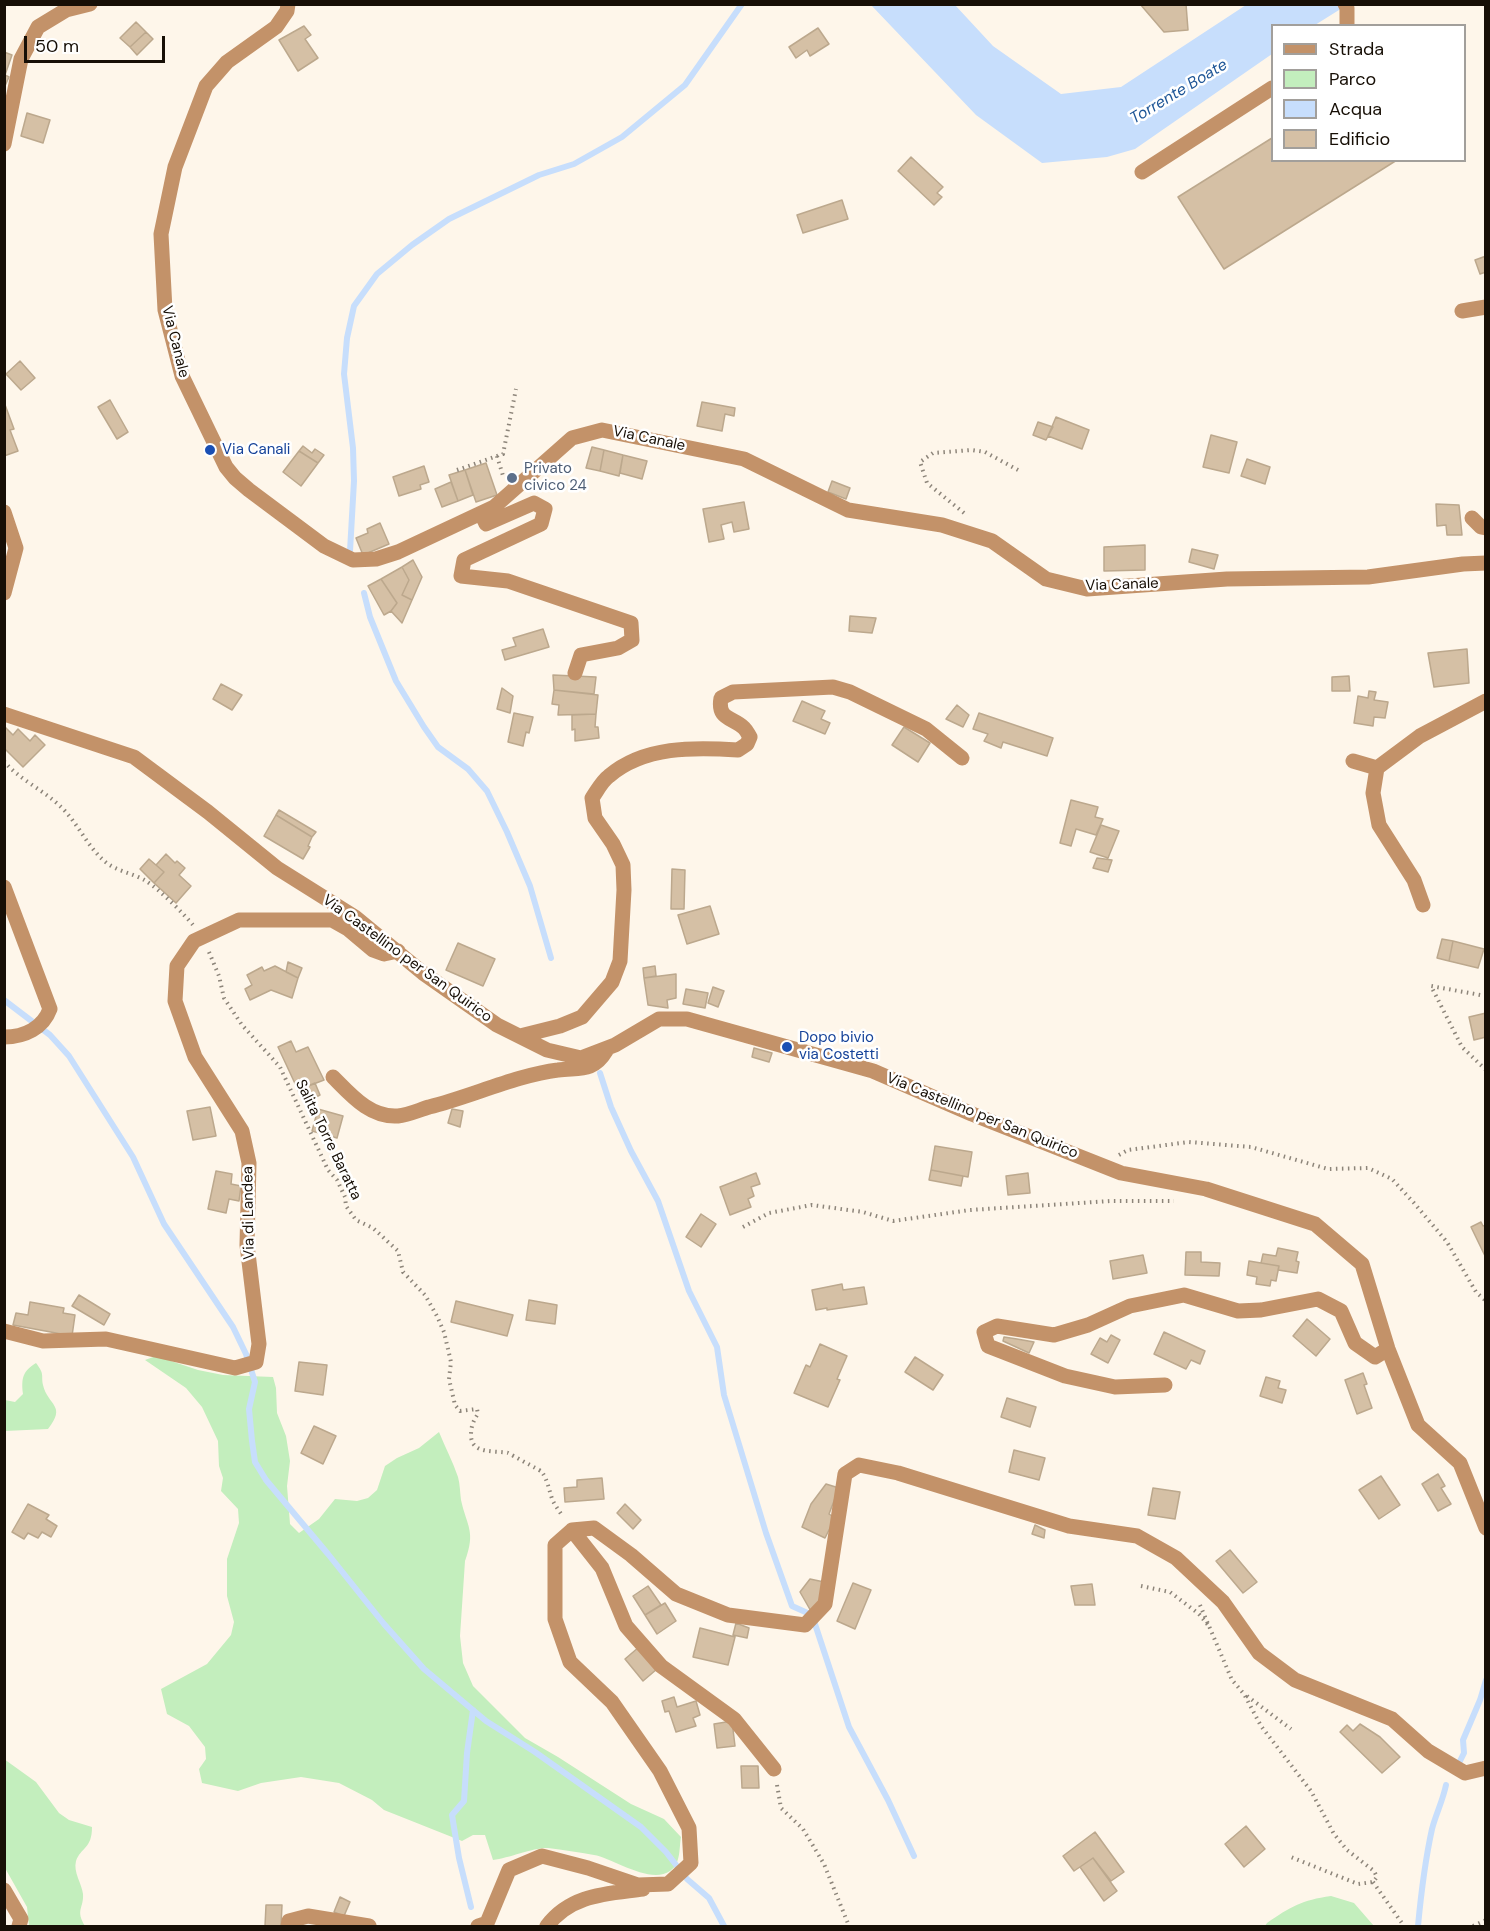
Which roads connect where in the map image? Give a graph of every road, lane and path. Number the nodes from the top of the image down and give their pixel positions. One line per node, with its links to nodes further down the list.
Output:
1 (90, 4): 6 (street)
2 (288, 4): 14 (street, Via Canale)
3 (1346, 6): 4 (street)
4 (1347, 24)
5 (1271, 89): 7 (street)
6 (4, 144)
7 (1142, 172)
8 (1485, 307): 9 (street)
9 (1462, 311)
10 (516, 389): 11 (path)
11 (457, 470)
12 (1018, 470): 15 (path)
13 (4, 512): 19 (street)
14 (481, 513): 18 (street, Via Canale); 20 (street)
15 (965, 514)
16 (1472, 518): 17 (street)
17 (1485, 528)
18 (1485, 563)
19 (4, 593)
20 (574, 673)
21 (1485, 701): 26 (street)
22 (4, 714): 30 (street, Via Castellino per San Quirico)
23 (962, 758): 32 (street)
24 (4, 761): 29 (path, Salita Torre Baratta)
25 (1353, 761): 26 (street)
26 (1377, 768): 28 (street)
27 (4, 887): 33 (street)
28 (1423, 905)
29 (204, 937): 30 (street, Via di Landea); 41 (street, Via di Landea); 45 (path, Salita Torre Baratta)
30 (398, 951): 32 (street, Via Castellino per San Quirico)
31 (1485, 996): 35 (path)
32 (520, 1036): 34 (street, Via Castellino per San Quirico)
33 (4, 1037)
34 (607, 1048): 36 (street); 37 (street, Via Castellino per San Quirico)
35 (1485, 1070)
36 (333, 1077)
37 (1100, 1165): 40 (path); 42 (street, Via Castellino per San Quirico)
38 (1180, 1200): 39 (path)
39 (744, 1227)
40 (1485, 1301)
41 (4, 1331)
42 (1388, 1349): 43 (street); 44 (street, Via Castellino per San Quirico)
43 (1165, 1385)
44 (1485, 1528)
45 (572, 1530): 51 (street); 52 (street); 55 (street)
46 (1141, 1586): 48 (path)
47 (1195, 1599): 48 (path)
48 (1210, 1628): 49 (path)
49 (1244, 1694): 50 (path); 54 (path)
50 (1291, 1729)
51 (1485, 1768)
52 (774, 1769): 63 (path)
53 (1291, 1857): 54 (path)
54 (1373, 1882): 64 (path)
55 (654, 1884): 61 (street); 62 (street)
56 (4, 1890): 58 (street)
57 (1485, 1920): 65 (path)
58 (19, 1926)
59 (288, 1926): 60 (street)
60 (369, 1926)
61 (478, 1926)
62 (547, 1926)
63 (849, 1926)
64 (1404, 1926)
65 (1473, 1926)

